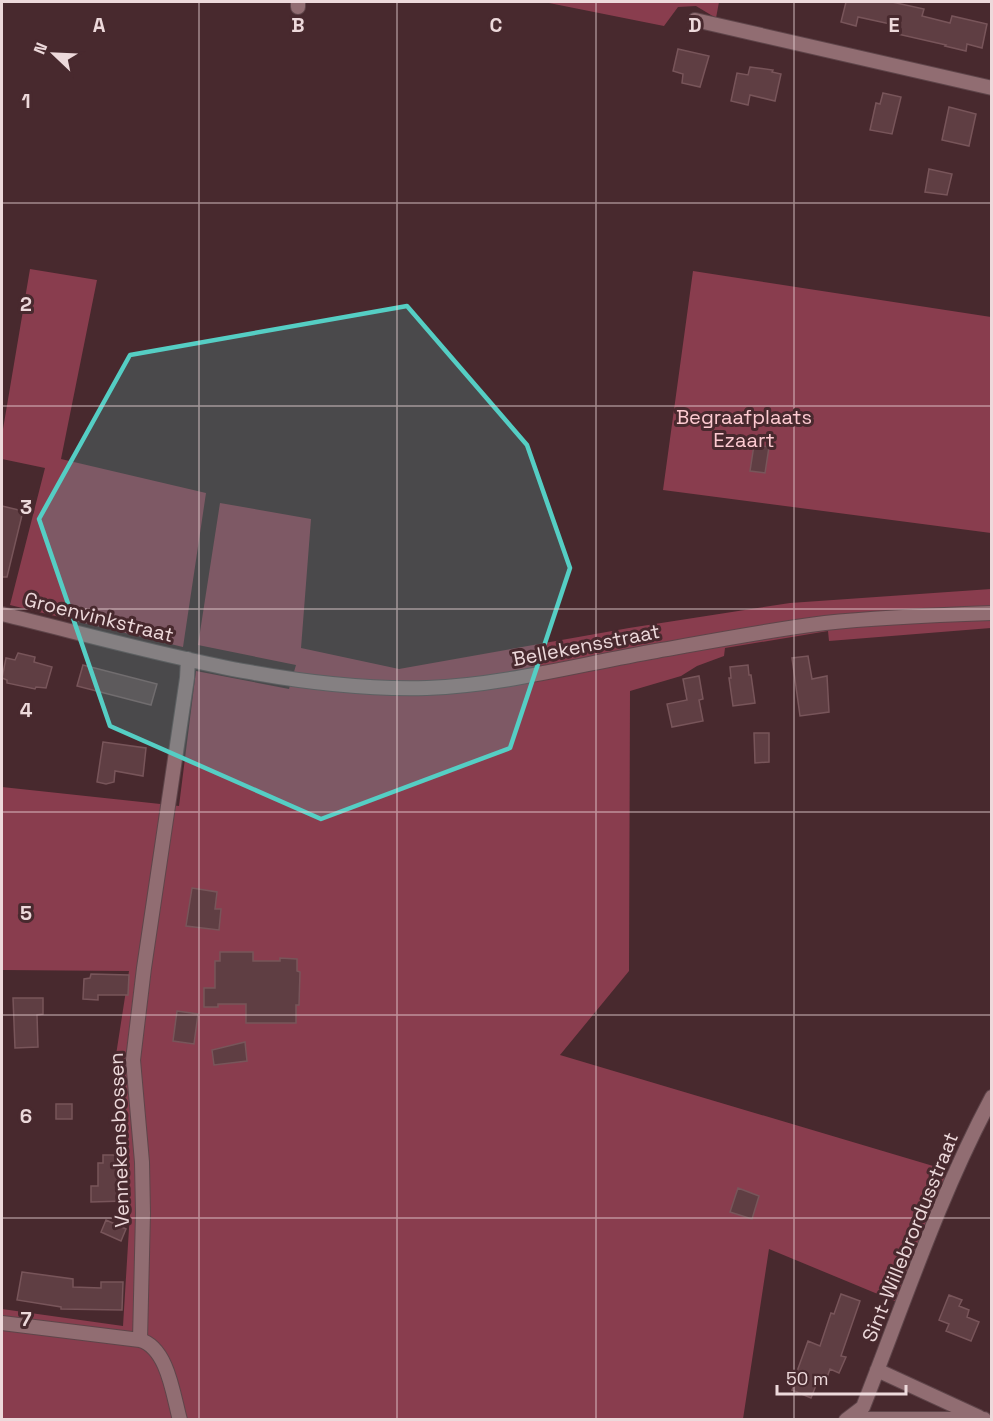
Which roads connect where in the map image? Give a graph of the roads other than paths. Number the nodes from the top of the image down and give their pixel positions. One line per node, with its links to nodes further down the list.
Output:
1 (695, 20): 2 (street)
2 (992, 88)
3 (2, 614): 5 (street, Groenvinkstraat)
4 (992, 614): 5 (street, Bellekensstraat)
5 (188, 659): 8 (street, Vennekensbossen)
6 (992, 1097): 9 (street, Sint-Willebrordusstraat)
7 (2, 1323): 8 (street)
8 (140, 1340): 11 (street)
9 (878, 1370): 10 (street, Sint-Willebrordusstraat); 12 (street)
10 (850, 1418): 12 (street)
11 (180, 1419)
12 (984, 1419)

